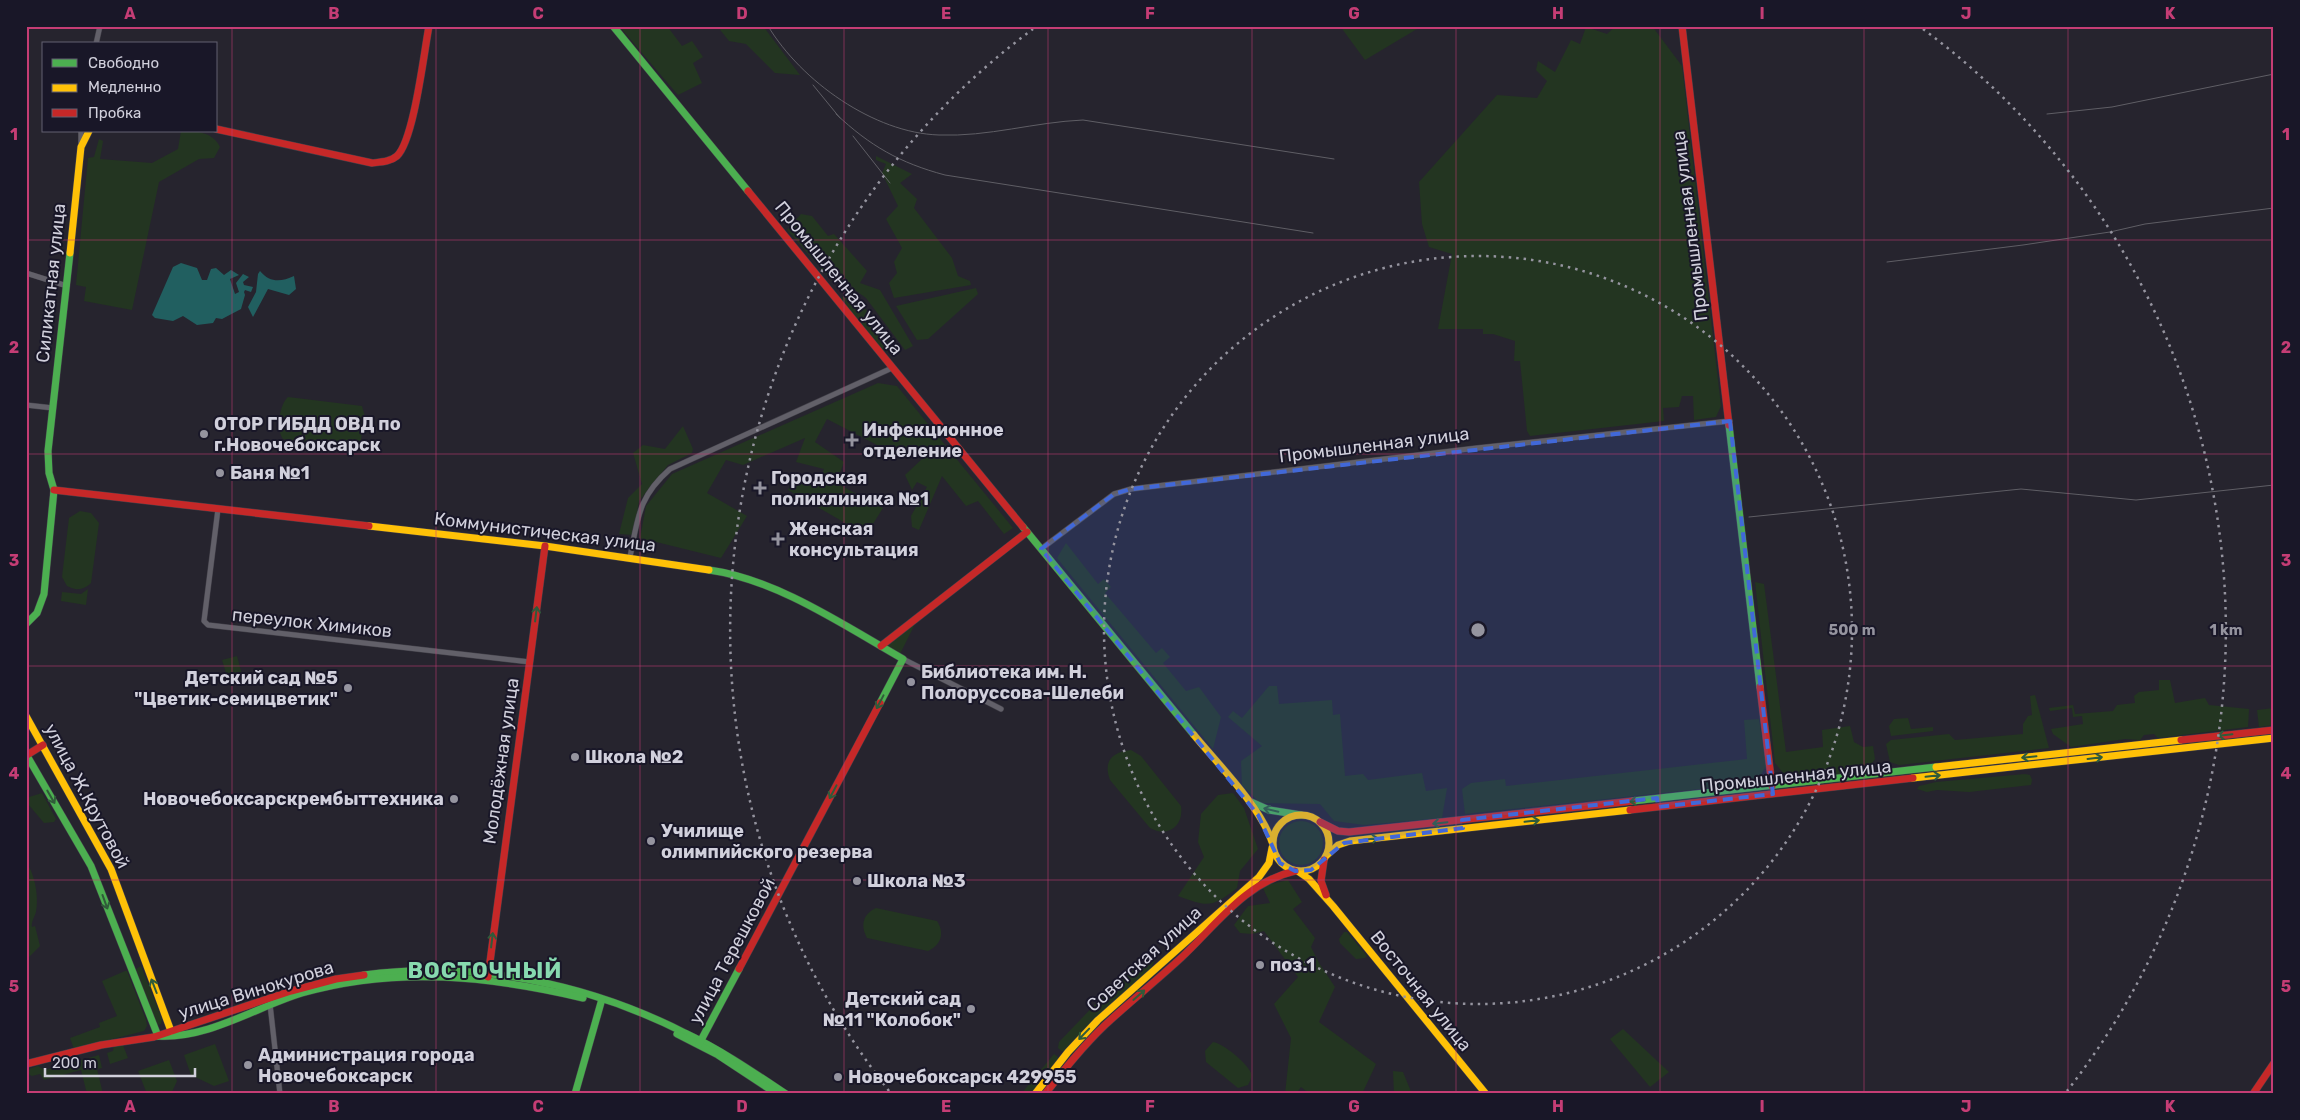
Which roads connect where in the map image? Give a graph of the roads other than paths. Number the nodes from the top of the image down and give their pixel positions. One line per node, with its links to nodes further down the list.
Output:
1 (100, 26): 5 (street)
2 (429, 26): 6 (street)
3 (613, 26): 12 (street, Промышленная улица)
4 (1682, 26): 15 (street, Промышленная улица)
5 (96, 42)
6 (218, 129)
7 (81, 132): 9 (street)
8 (88, 132): 9 (street)
9 (81, 147): 11 (street, Силикатная улица)
10 (26, 273): 11 (street)
11 (67, 286): 14 (street, Силикатная улица)
12 (892, 368): 18 (street, Промышленная улица); 21 (street)
13 (26, 406): 14 (street)
14 (53, 408): 16 (street, Силикатная улица)
15 (1730, 422): 20 (street, Промышленная улица); 38 (street, Промышленная улица)
16 (54, 490): 17 (street, Коммунистическая улица); 22 (street, Силикатная улица)
17 (218, 509): 19 (street, Коммунистическая улица); 25 (street, переулок Химиков)
18 (1026, 532): 20 (street, Промышленная улица); 23 (street)
19 (545, 546): 21 (street, Коммунистическая улица); 25 (street, Молодёжная улица, one-way to 19)
20 (1041, 549): 44 (street, Промышленная улица)
21 (630, 557): 23 (street, Коммунистическая улица)
22 (26, 624)
23 (881, 646): 24 (street, Коммунистическая улица)
24 (903, 659): 26 (street, Коммунистическая улица); 62 (street, улица Терешковой, one-way to 62)
25 (530, 662): 57 (street, Молодёжная улица, one-way to 25)
26 (1001, 709)
27 (26, 716): 33 (street, улица Ж.Крутовой)
28 (2274, 730): 29 (street, Промышленная улица)
29 (2254, 732): 31 (street, Промышленная улица, one-way to 31); 32 (street)
30 (2274, 738): 32 (street, Промышленная улица)
31 (2185, 740): 34 (street); 36 (street, Промышленная улица)
32 (2255, 740): 34 (street, Промышленная улица)
33 (43, 745): 35 (street); 60 (street, улица Ж.Крутовой, one-way to 33)
34 (2186, 748): 37 (street, Промышленная улица, one-way to 34)
35 (27, 754): 61 (street, улица Ж.Крутовой, one-way to 61)
36 (2053, 754): 37 (street); 39 (street, Промышленная улица, one-way to 39)
37 (2054, 763): 40 (street, Промышленная улица, one-way to 37)
38 (1770, 772): 41 (street); 42 (street, Промышленная улица)
39 (1884, 773): 40 (street); 41 (street, Промышленная улица)
40 (1885, 781): 43 (street, Промышленная улица)
41 (1789, 784): 42 (street, Промышленная улица)
42 (1772, 786): 43 (street); 45 (street, Промышленная улица)
43 (1773, 794): 46 (street, Промышленная улица)
44 (1244, 796): 47 (street, Промышленная улица, one-way to 44); 51 (street, Промышленная улица)
45 (1657, 798): 46 (street); 48 (street, Промышленная улица, one-way to 48)
46 (1658, 807): 50 (street, Промышленная улица, one-way to 46)
47 (1301, 815): 49 (street); 51 (street)
48 (1462, 820): 49 (street, Промышленная улица, one-way to 49); 50 (street)
49 (1320, 822): 52 (street)
50 (1463, 828): 52 (street, Промышленная улица, one-way to 50)
51 (1272, 845): 53 (street); 54 (street, Советская улица)
52 (1325, 857): 53 (street); 55 (street, Восточная улица)
53 (1297, 871): 54 (street, Советская улица); 55 (street, Восточная улица)
54 (1242, 896): 56 (street, Советская улица)
55 (1333, 906): 72 (street, Восточная улица)
56 (1226, 910): 70 (street, Советская улица, one-way to 70); 71 (street, Советская улица, one-way to 56)
57 (488, 977): 58 (street, улица Винокурова); 59 (street, улица Винокурова)
58 (269, 1001): 60 (street, улица Винокурова); 61 (street, улица Винокурова); 66 (street)
59 (601, 1001): 62 (street, улица Винокурова); 67 (street)
60 (171, 1031): 61 (street, улица Винокурова)
61 (158, 1036): 65 (street, улица Винокурова)
62 (700, 1042): 63 (street, улица Винокурова)
63 (719, 1053): 68 (street, улица Винокурова); 69 (street, улица Винокурова)
64 (2274, 1063): 73 (street)
65 (26, 1064)
66 (280, 1094)
67 (575, 1094)
68 (777, 1094)
69 (786, 1094)
70 (1035, 1094)
71 (1046, 1094)
72 (1486, 1094)
73 (2253, 1094)

